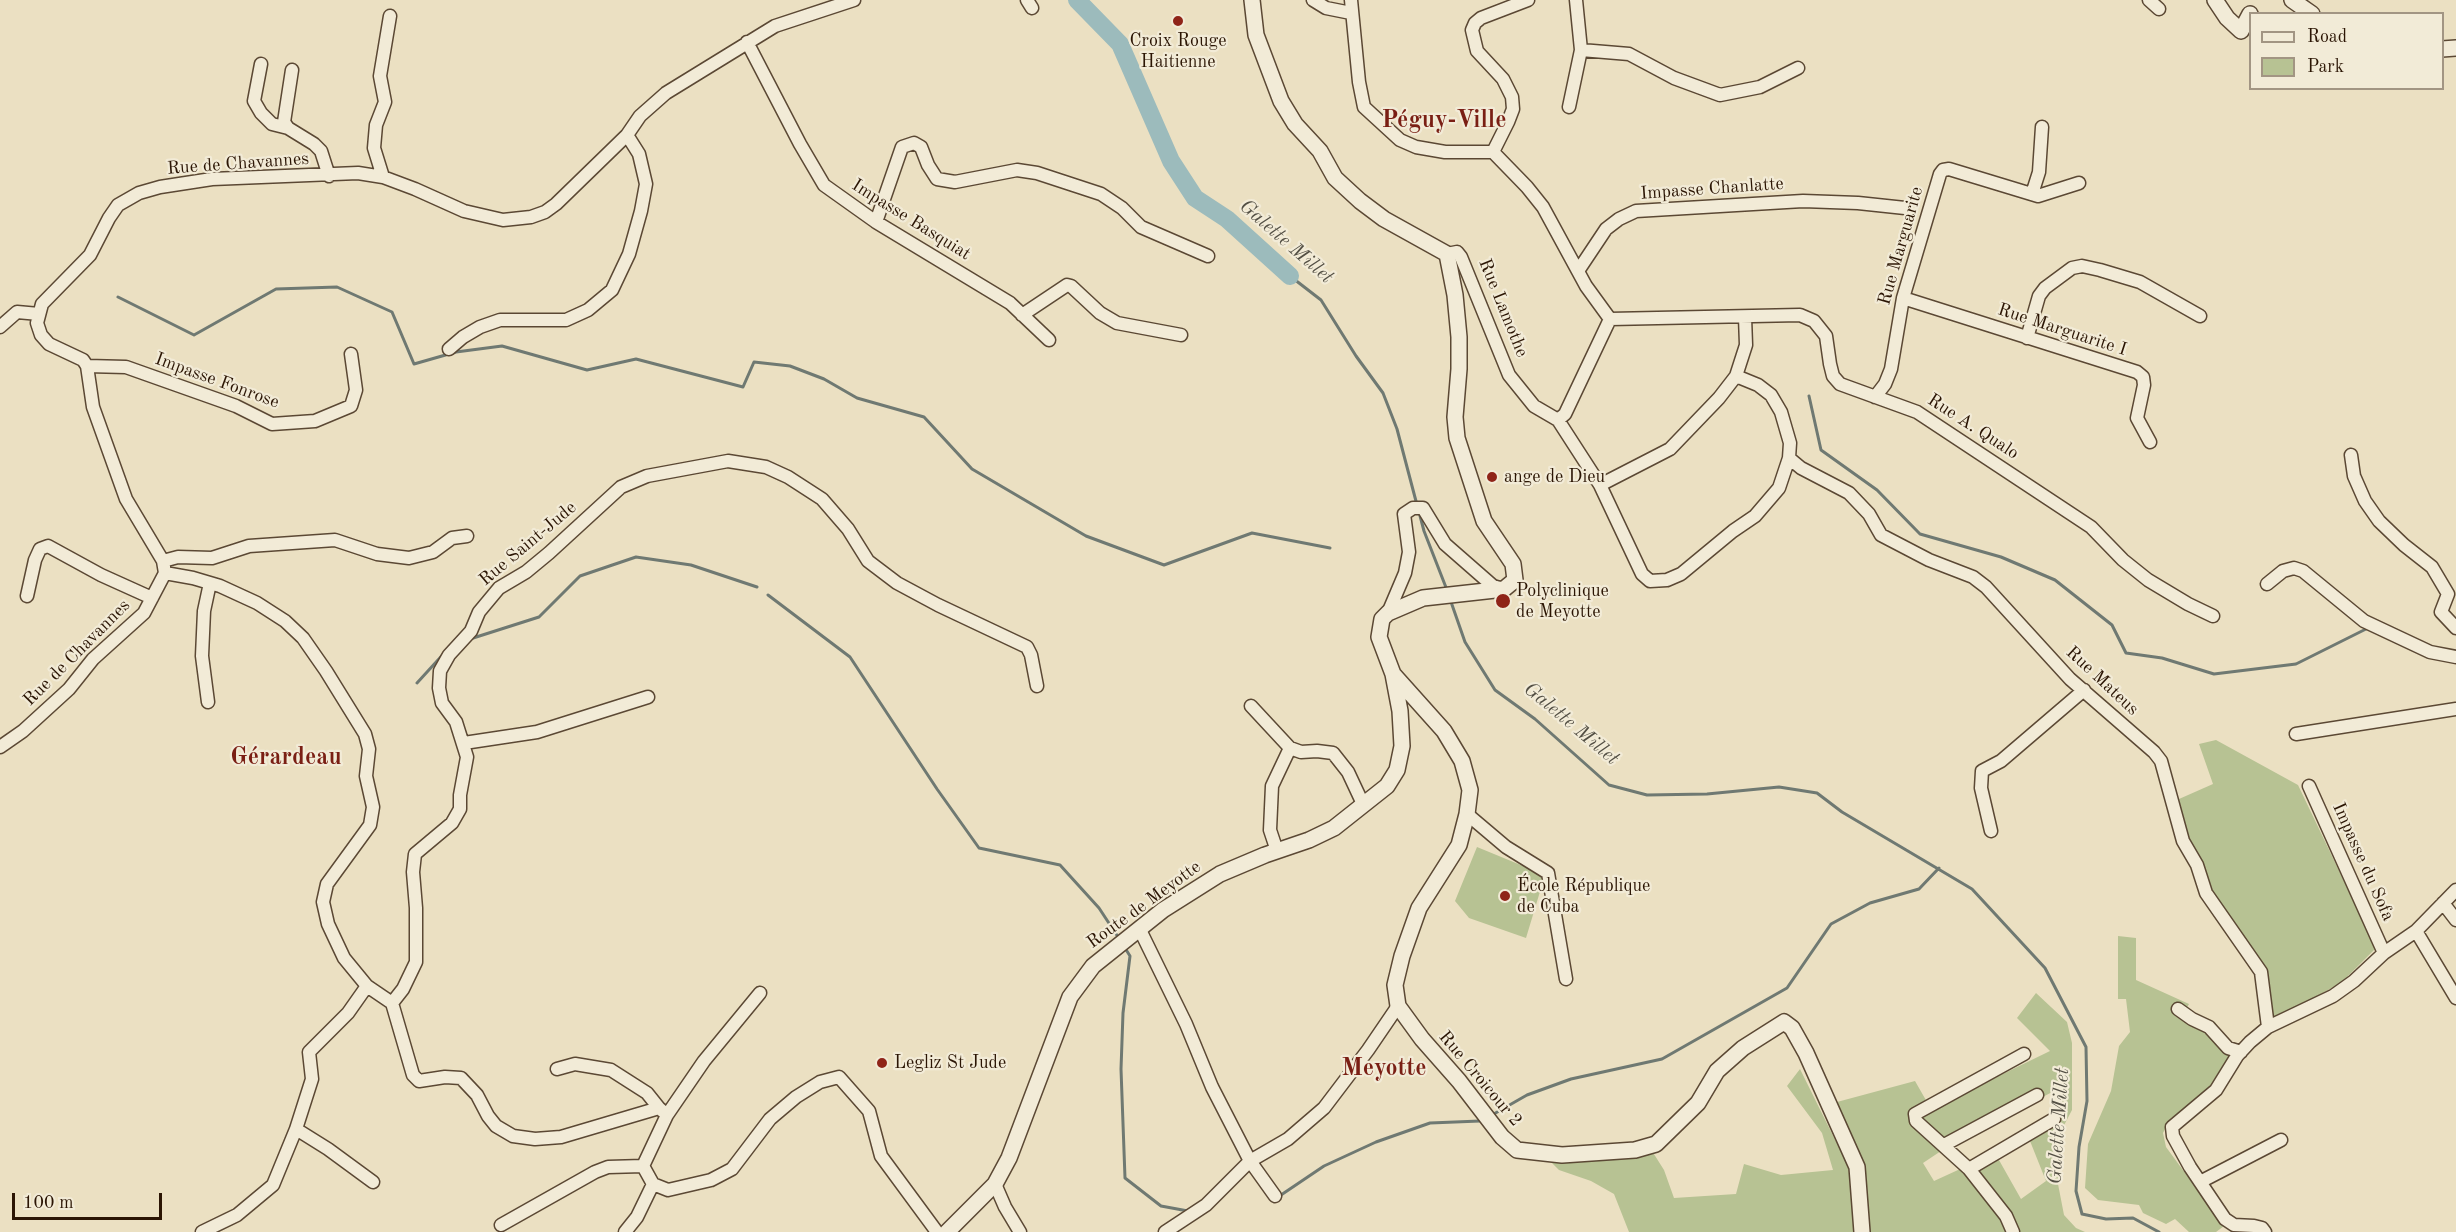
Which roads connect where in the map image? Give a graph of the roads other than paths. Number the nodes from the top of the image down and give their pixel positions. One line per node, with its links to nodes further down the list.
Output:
1 (854, 0): 13 (street, Rue de Chavannes)
2 (1252, 0): 29 (street, Rue Lamothe)
3 (1312, 0): 10 (street)
4 (1351, 0): 10 (street)
5 (1528, 0): 22 (street)
6 (1576, 0): 14 (street)
7 (2215, 0): 12 (street)
8 (2292, 0): 9 (street)
9 (2309, 12)
10 (1351, 13): 22 (street)
11 (390, 16): 24 (street)
12 (2249, 18)
13 (747, 42): 21 (street, Rue de Chavannes); 28 (street, Impasse Basquiat)
14 (1581, 50): 16 (street); 18 (street)
15 (261, 64): 20 (street)
16 (1798, 68)
17 (292, 70): 20 (street)
18 (1569, 107)
19 (2042, 127): 26 (street)
20 (288, 128): 23 (street)
21 (627, 135): 24 (street, Rue de Chavannes); 42 (street)
22 (1493, 152): 31 (street)
23 (329, 176): 24 (street, Rue de Chavannes); 33 (street, Rue de Chavannes)
24 (383, 177)
25 (2079, 183): 26 (street, Rue Marguarite)
26 (2032, 194): 32 (street, Rue Marguarite)
27 (1905, 208): 31 (street, Impasse Chanlatte)
28 (876, 222): 30 (street); 34 (street, Impasse Basquiat)
29 (1447, 254): 47 (street, Rue Lamothe); 56 (street, Rue Lamothe)
30 (1208, 256)
31 (1578, 270): 37 (street)
32 (1903, 298): 40 (street, Rue Marguarite I); 46 (street, Rue Marguarite)
33 (39, 314): 38 (street); 44 (street)
34 (1022, 315): 39 (street); 41 (street, Impasse Basquiat)
35 (2200, 316): 40 (street)
36 (1745, 317): 37 (street, Rue A. Qualo); 45 (street); 46 (street, Rue A. Qualo)
37 (1610, 320): 47 (street)
38 (0, 327)
39 (1181, 335)
40 (2027, 338): 48 (street, Rue Marguarite I)
41 (1049, 340)
42 (449, 350)
43 (351, 354): 44 (street, Impasse Fonrose)
44 (87, 366): 53 (street)
45 (1736, 376): 50 (street); 51 (street)
46 (1875, 397): 60 (street, Rue A. Qualo)
47 (1558, 420): 51 (street, Rue Lamothe)
48 (2150, 442)
49 (2351, 455): 61 (street)
50 (1789, 458): 51 (street, Rue Lamothe); 65 (street, Rue Mateus)
51 (1600, 485)
52 (467, 536): 53 (street)
53 (164, 567): 54 (street); 58 (street, Rue de Chavannes)
54 (210, 583): 67 (street); 86 (street)
55 (2267, 584): 62 (street)
56 (1504, 589): 59 (street); 59 (street)
57 (27, 596): 58 (street)
58 (152, 598): 72 (street, Rue de Chavannes)
59 (1388, 613): 63 (street)
60 (2213, 616)
61 (2456, 628)
62 (2456, 657)
63 (1393, 674): 75 (street, Route de Meyotte); 76 (street)
64 (1037, 686): 71 (street, Rue Saint-Jude)
65 (2084, 690): 77 (street); 92 (street, Rue Mateus)
66 (648, 697): 71 (street)
67 (208, 702)
68 (1251, 706): 73 (street)
69 (2456, 709): 70 (street)
70 (2296, 734)
71 (464, 743): 89 (street, Rue Saint-Jude)
72 (0, 747)
73 (1290, 748): 75 (street); 78 (street)
74 (2308, 786): 84 (street, Impasse du Sofa)
75 (1363, 804): 78 (street, Route de Meyotte)
76 (1467, 814): 85 (street); 90 (street)
77 (1990, 831)
78 (1276, 851): 82 (street, Route de Meyotte)
79 (2456, 890): 80 (street)
80 (2443, 903): 81 (street); 83 (street)
81 (2456, 920)
82 (1140, 930): 102 (street); 108 (street, Route de Meyotte)
83 (2416, 931): 84 (street); 88 (street)
84 (2384, 953): 92 (street)
85 (1566, 979)
86 (367, 986): 89 (street); 99 (street)
87 (760, 993): 97 (street)
88 (2456, 998)
89 (392, 1003): 97 (street)
90 (1398, 1006): 102 (street); 117 (street, Rue Croicour 2)
91 (2178, 1009): 93 (street)
92 (2268, 1027): 93 (street)
93 (2241, 1052): 106 (street)
94 (2024, 1054): 101 (street)
95 (557, 1070): 97 (street)
96 (2037, 1095): 101 (street)
97 (663, 1111): 103 (street)
98 (2054, 1119): 104 (street)
99 (296, 1129): 105 (street); 111 (street)
100 (2281, 1140): 106 (street)
101 (1944, 1145): 104 (street)
102 (1250, 1161): 109 (street); 116 (street)
103 (643, 1166): 107 (street); 110 (street)
104 (1969, 1169): 118 (street)
105 (373, 1182)
106 (2200, 1182): 119 (street)
107 (653, 1184): 112 (street); 113 (street)
108 (995, 1184): 114 (street, Route de Meyotte); 115 (street)
109 (1275, 1197)
110 (501, 1225)
111 (202, 1232)
112 (625, 1232)
113 (936, 1232)
114 (947, 1232)
115 (1020, 1232)
116 (1165, 1232)
117 (1862, 1232)
118 (2013, 1232)
119 (2265, 1232)

